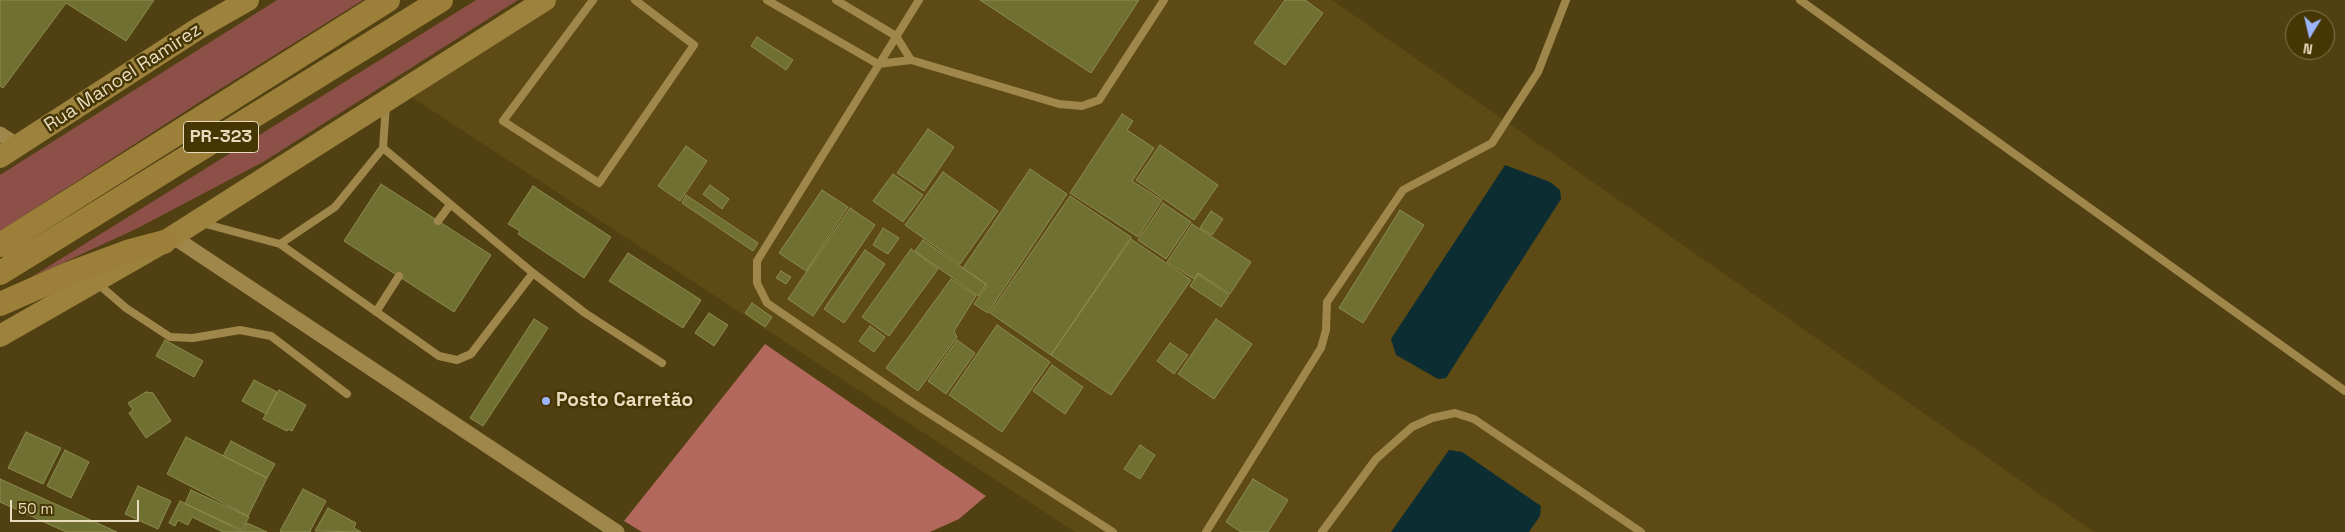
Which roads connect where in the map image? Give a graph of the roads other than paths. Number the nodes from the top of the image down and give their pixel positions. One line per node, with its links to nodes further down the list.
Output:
1 (248, 0): 19 (main road, Rua Manoel Ramirez)
2 (388, 0): 25 (highway, PR-323)
3 (441, 0): 26 (highway, PR-323)
4 (545, 0): 16 (main road)
5 (593, 0): 6 (lane)
6 (635, 0)
7 (768, 0): 15 (lane)
8 (836, 0): 13 (lane)
9 (919, 0): 13 (lane)
10 (1164, 0): 14 (lane)
11 (1566, 0): 38 (lane)
12 (1800, 0): 34 (lane)
13 (896, 36): 14 (lane); 15 (lane)
14 (911, 60): 15 (lane)
15 (878, 64): 37 (lane)
16 (386, 99): 18 (lane); 21 (main road)
17 (0, 134): 19 (street)
18 (383, 148): 20 (lane); 24 (lane)
19 (9, 152)
20 (450, 205): 22 (lane); 27 (lane)
21 (195, 221): 23 (main road); 24 (lane)
22 (438, 221)
23 (168, 239): 29 (main road); 30 (highway); 36 (street)
24 (280, 244): 31 (lane)
25 (0, 246)
26 (0, 273)
27 (532, 273): 31 (lane); 33 (lane)
28 (399, 276): 31 (lane)
29 (93, 280): 32 (main road); 35 (lane)
30 (0, 304)
31 (376, 312)
32 (0, 336)
33 (662, 363)
34 (2345, 390)
35 (347, 394)
36 (617, 532)
37 (1113, 532)
38 (1206, 532)
39 (1322, 532): 40 (lane)
40 (1641, 532)

